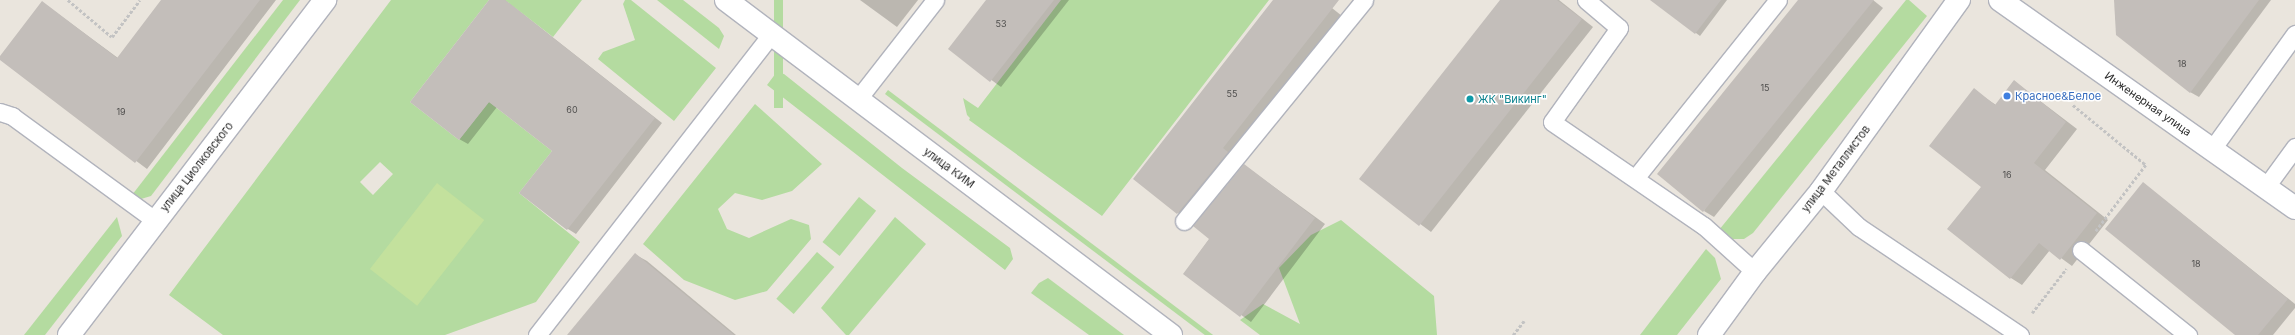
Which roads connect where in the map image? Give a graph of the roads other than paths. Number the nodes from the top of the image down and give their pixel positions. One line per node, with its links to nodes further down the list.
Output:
1 (325, 0): 19 (street, улица Циолковского)
2 (726, 0): 9 (street, улица КИМ)
3 (935, 0): 11 (lane)
4 (1364, 0): 20 (lane)
5 (1586, 0): 15 (lane)
6 (1778, 0): 15 (lane)
7 (1959, 0): 17 (street, улица Металлистов)
8 (2000, 0): 14 (street, Инженерная улица)
9 (771, 34): 11 (street, улица КИМ); 25 (lane)
10 (2295, 34): 14 (lane)
11 (857, 100): 26 (street, улица КИМ)
12 (0, 112): 19 (lane)
13 (2295, 147): 16 (lane)
14 (2212, 149): 16 (street, Инженерная улица)
15 (1636, 177): 22 (lane)
16 (2265, 188): 18 (street, Инженерная улица)
17 (1820, 191): 22 (street, улица Металлистов); 23 (lane)
18 (2295, 208)
19 (156, 221): 24 (street, улица Циолковского)
20 (1184, 221)
21 (2081, 250): 28 (lane)
22 (1755, 272): 27 (street, улица Металлистов)
23 (2018, 334)
24 (70, 335)
25 (537, 335)
26 (1171, 335)
27 (1708, 335)
28 (2188, 335)

